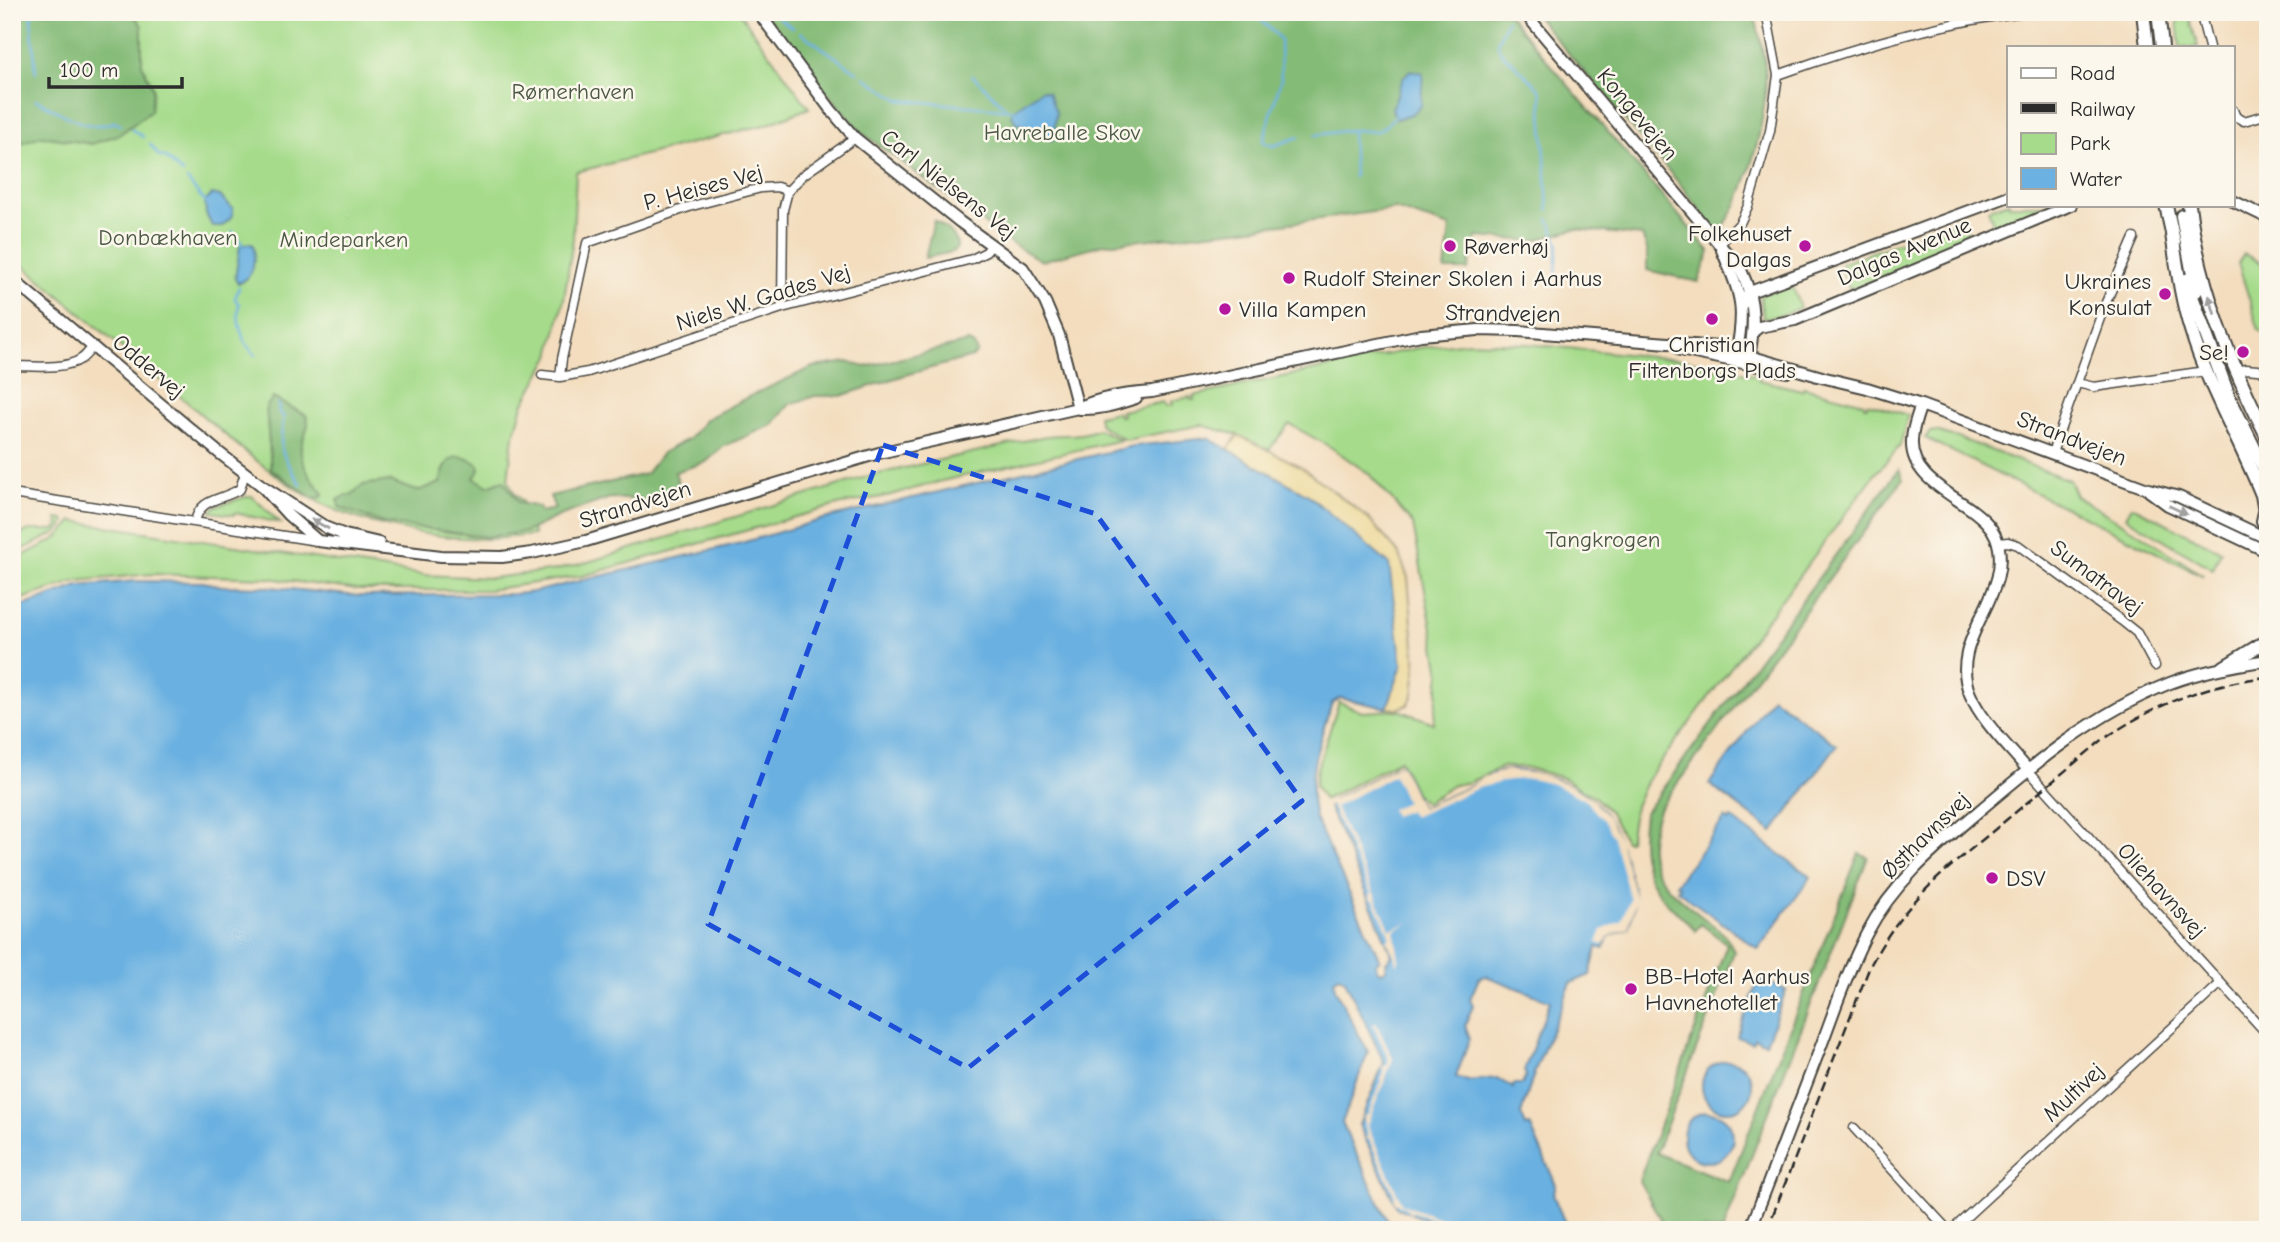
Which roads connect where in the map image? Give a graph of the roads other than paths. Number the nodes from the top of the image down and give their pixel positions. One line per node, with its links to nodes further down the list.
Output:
1 (758, 12): 14 (street, Carl Nielsens Vej)
2 (1524, 12): 26 (street, Kongevejen)
3 (1766, 12): 11 (street)
4 (2025, 12): 11 (street)
5 (2143, 12): 8 (main road)
6 (2158, 12): 9 (main road)
7 (2200, 12): 10 (street)
8 (2147, 46)
9 (2162, 46)
10 (2209, 46)
11 (1778, 75): 26 (street)
12 (2234, 111): 13 (street)
13 (2268, 114)
14 (855, 138): 15 (street, P. Heises Vej); 25 (street, Carl Nielsens Vej)
15 (788, 191): 30 (street); 41 (street, P. Heises Vej)
16 (2007, 197): 28 (street, Dalgas Avenue)
17 (2234, 201): 22 (street)
18 (2069, 206): 32 (street, Dalgas Avenue)
19 (2166, 206): 23 (main road)
20 (2181, 206): 31 (main road)
21 (2189, 206): 38 (main road, one-way to 21)
22 (2268, 218)
23 (2172, 234): 31 (main road); 37 (main road)
24 (2134, 238): 42 (street)
25 (992, 245): 30 (street, Niels W. Gades Vej); 44 (street, Carl Nielsens Vej)
26 (1719, 245): 28 (street); 29 (street)
27 (12, 279): 33 (street, Oddervej)
28 (1750, 292): 29 (street); 32 (street)
29 (1742, 305): 34 (street)
30 (782, 308): 41 (street, Niels W. Gades Vej)
31 (2202, 324): 47 (main road)
32 (1754, 331): 35 (street)
33 (93, 346): 36 (street); 48 (street, Oddervej)
34 (1736, 357): 35 (street, Strandvejen); 44 (street, Strandvejen)
35 (1748, 360): 43 (street, Strandvejen)
36 (12, 366)
37 (2206, 371): 42 (street); 53 (main road)
38 (2236, 371): 39 (street); 45 (main road)
39 (2268, 371)
40 (542, 375): 41 (street, Niels W. Gades Vej)
41 (560, 377)
42 (2077, 383): 46 (street)
43 (1921, 404): 46 (street, Strandvejen); 58 (street)
44 (1078, 408): 60 (street, Strandvejen)
45 (2268, 438)
46 (2052, 453): 51 (street, Strandvejen)
47 (2266, 469): 49 (main road)
48 (246, 473): 50 (street, Oddervej); 54 (street)
49 (2268, 480)
50 (261, 485): 57 (street, Oddervej); 60 (street, Oddervej, one-way to 50)
51 (2145, 488): 55 (street, Strandvejen); 59 (street, Strandvejen, one-way to 59)
52 (12, 494): 54 (street, Strandvejen)
53 (2263, 521): 55 (street); 56 (street)
54 (195, 523): 57 (street, Strandvejen)
55 (2250, 530): 56 (street, Strandvejen)
56 (2265, 538): 59 (street)
57 (318, 541): 60 (street, Strandvejen)
58 (1997, 543): 63 (street, Sumatravej); 65 (street)
59 (2268, 552)
60 (419, 554)
61 (2268, 640): 64 (main road)
62 (2268, 660): 64 (street, Østhavnsvej)
63 (2155, 666)
64 (2224, 667): 65 (street, Østhavnsvej)
65 (2028, 770): 66 (street, Oliehavnsvej); 69 (street, Østhavnsvej)
66 (2221, 983): 67 (street, Oliehavnsvej); 70 (street, Multivej)
67 (2268, 1035)
68 (1854, 1128): 70 (street)
69 (1750, 1230)
70 (1950, 1230)

